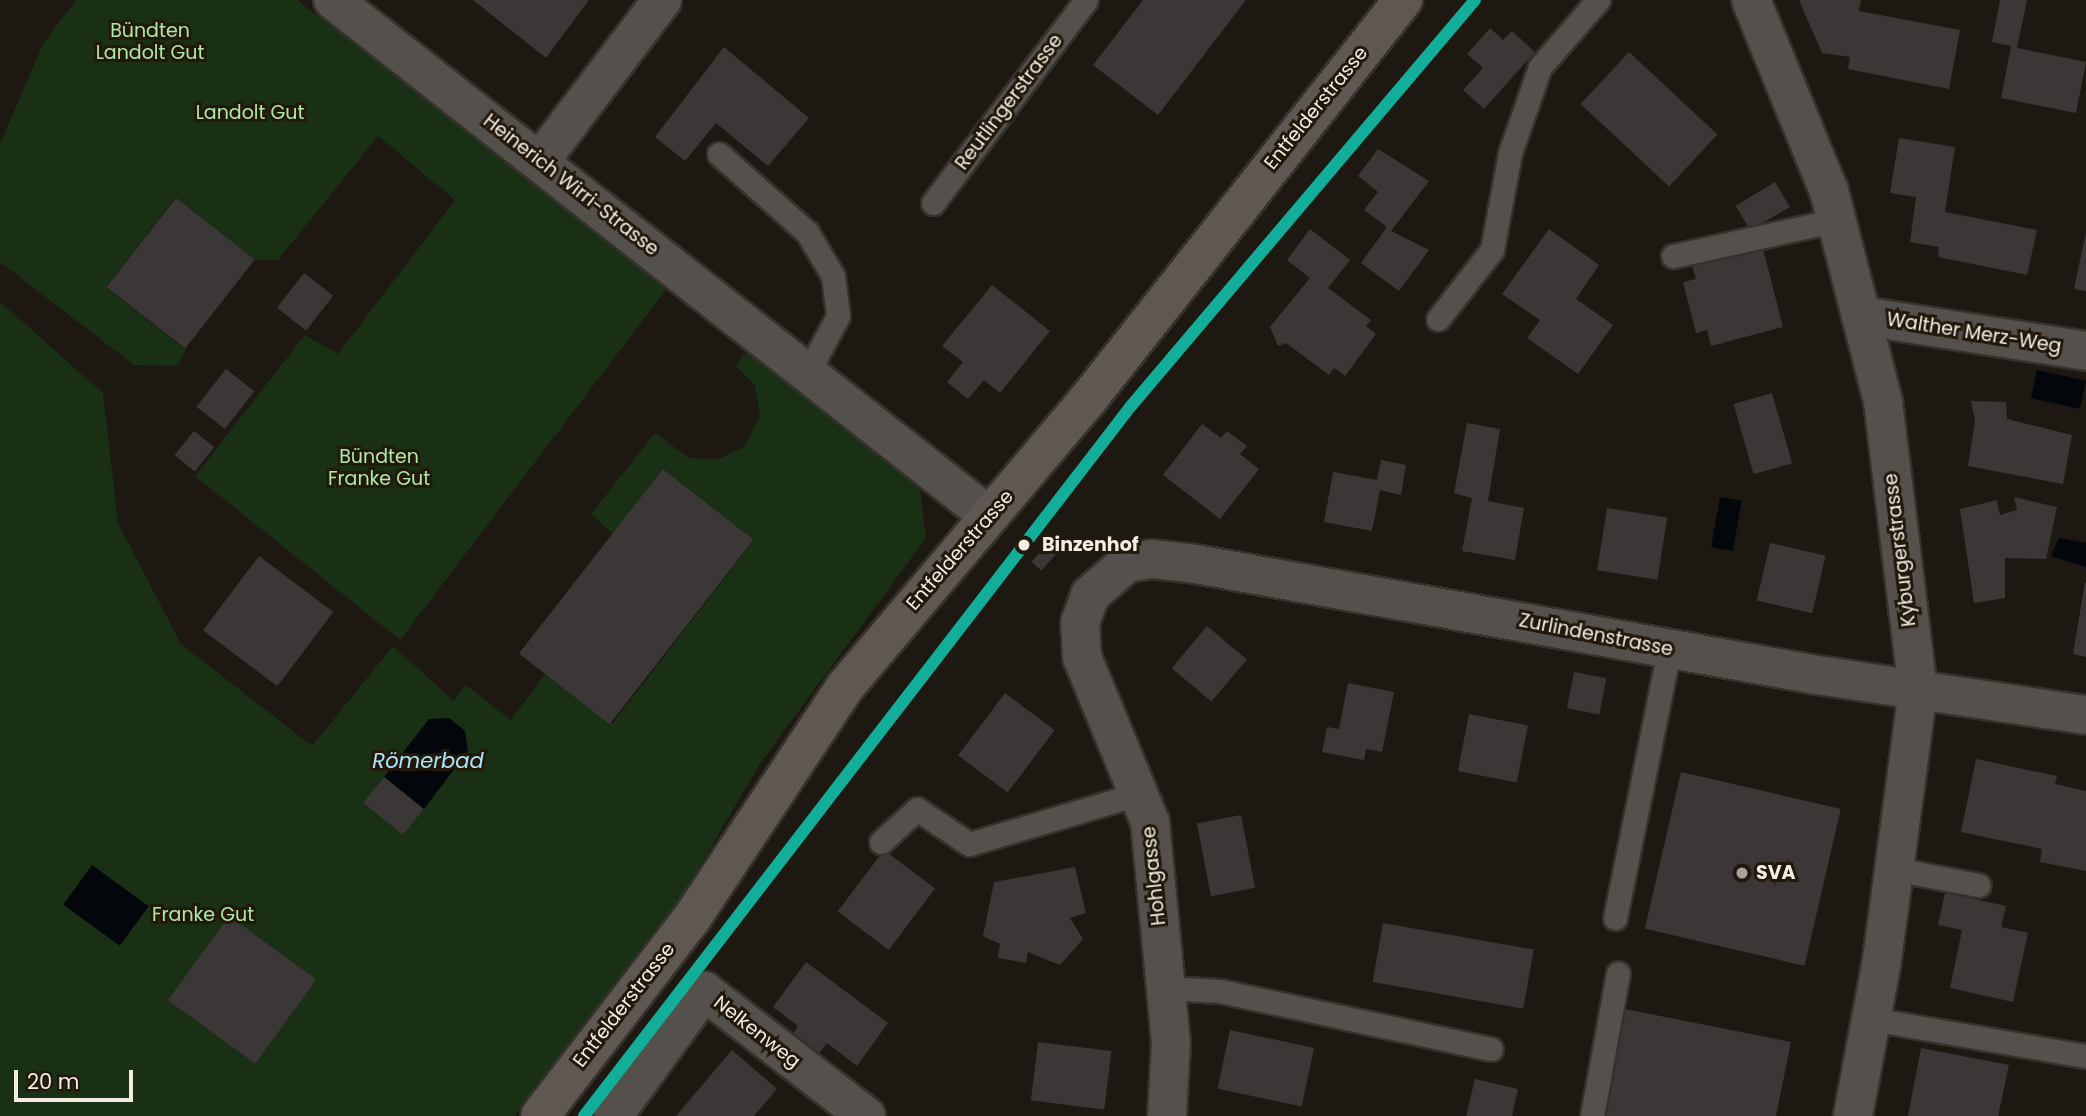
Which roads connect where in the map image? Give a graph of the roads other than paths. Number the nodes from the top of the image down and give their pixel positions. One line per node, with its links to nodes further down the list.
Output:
1 (333, 0): 8 (street, Heinerich Wirri-Strasse)
2 (662, 0): 8 (street)
3 (1086, 0): 9 (lane, Reutlingerstrasse)
4 (1404, 0): 16 (main road, Entfelderstrasse)
5 (1598, 0): 13 (lane)
6 (1751, 0): 10 (street, Kyburgerstrasse)
7 (719, 154): 15 (lane)
8 (540, 161): 15 (street, Heinerich Wirri-Strasse)
9 (933, 203)
10 (1837, 219): 11 (lane); 12 (street, Kyburgerstrasse)
11 (1673, 257)
12 (1861, 316): 14 (street, Walther Merz-Weg); 19 (street, Kyburgerstrasse)
13 (1438, 319)
14 (2086, 351)
15 (809, 370): 16 (street, Heinerich Wirri-Strasse)
16 (989, 516): 31 (main road, Entfelderstrasse)
17 (1110, 574): 18 (street, Zurlindenstrasse); 21 (street, Hohlgasse)
18 (1669, 649): 19 (street, Zurlindenstrasse); 25 (lane)
19 (1918, 690): 20 (street, Zurlindenstrasse); 23 (street, Kyburgerstrasse)
20 (2086, 715)
21 (1138, 794): 22 (lane); 27 (street, Hohlgasse)
22 (881, 842)
23 (1894, 869): 24 (lane); 28 (street, Kyburgerstrasse)
24 (1979, 885)
25 (1615, 918)
26 (1618, 973): 35 (lane)
27 (1166, 988): 29 (lane); 34 (street, Hohlgasse)
28 (1871, 1019): 30 (lane); 36 (street, Kyburgerstrasse)
29 (1491, 1049)
30 (2086, 1056)
31 (540, 1116)
32 (613, 1116): 33 (street, Nelkenweg)
33 (866, 1116)
34 (1167, 1116)
35 (1592, 1116)
36 (1853, 1116)

